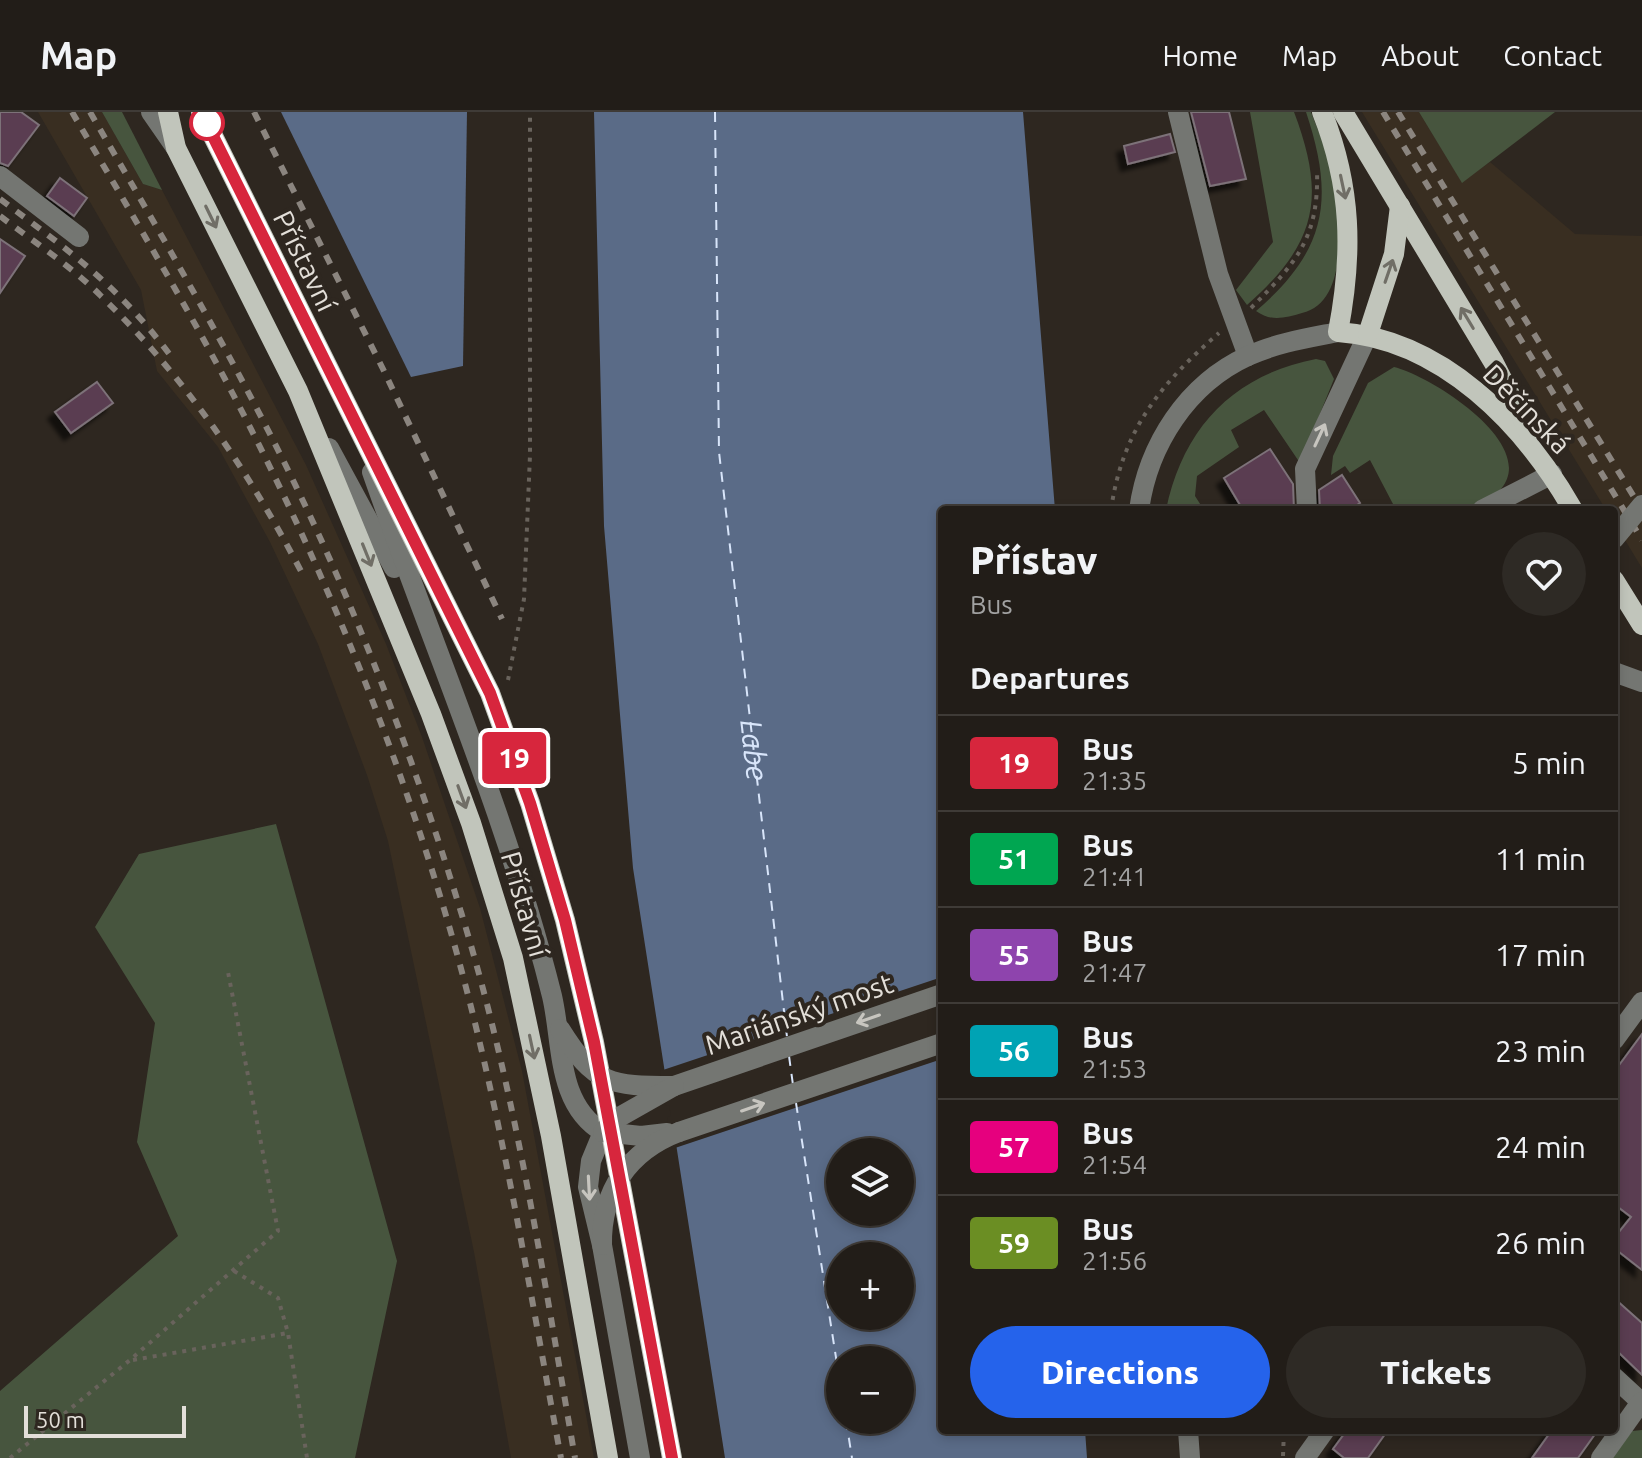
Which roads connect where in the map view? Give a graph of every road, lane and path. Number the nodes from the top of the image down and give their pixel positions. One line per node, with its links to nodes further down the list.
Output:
1 (151, 112): 8 (street)
2 (168, 112): 8 (main road, Přístavní)
3 (201, 112): 18 (main road, Přístavní)
4 (530, 112): 29 (path)
5 (1178, 112): 16 (street)
6 (1322, 112): 14 (main road, one-way to 14)
7 (1343, 112): 11 (main road)
8 (176, 148): 17 (main road, Přístavní, one-way to 17)
9 (1317, 157): 13 (path)
10 (0, 176): 12 (street)
11 (1400, 206): 15 (main road, one-way to 11); 19 (main road, one-way to 11)
12 (79, 237)
13 (1251, 307)
14 (1338, 332): 15 (main road, Děčínská); 16 (street, Děčínská)
15 (1368, 334): 19 (main road, Děčínská); 22 (street, one-way to 15)
16 (1248, 356): 21 (street, Děčínská)
17 (298, 391): 31 (street, Přístavní); 52 (main road, Přístavní, one-way to 52)
18 (359, 434): 31 (street, Přístavní); 54 (main road, Přístavní)
19 (1548, 468): 23 (street); 24 (main road, Děčínská)
20 (1642, 505): 25 (street, bridge)
21 (1140, 506)
22 (1307, 506)
23 (1488, 506)
24 (1571, 506)
25 (1618, 534)
26 (1618, 593): 27 (main road)
27 (1642, 625)
28 (1618, 673): 30 (street)
29 (508, 680)
30 (1642, 682)
31 (458, 702): 35 (street, Přístavní)
32 (228, 972): 42 (path)
33 (938, 995): 38 (street, Mariánský most, one-way to 38)
34 (1642, 1002): 36 (street)
35 (560, 1029): 38 (street, Mariánský most, bridge); 39 (street)
36 (1618, 1035)
37 (938, 1044): 40 (street, one-way to 37)
38 (674, 1086): 39 (street, Mariánský most, bridge)
39 (603, 1132): 40 (street, bridge); 41 (street, one-way to 41, bridge)
40 (679, 1132): 41 (street, bridge)
41 (602, 1245): 53 (street)
42 (234, 1271): 43 (path); 44 (path)
43 (288, 1333): 44 (path); 51 (path)
44 (130, 1360): 50 (path)
45 (1618, 1381): 46 (street)
46 (1641, 1403): 58 (street)
47 (1188, 1434): 55 (street)
48 (1284, 1434): 56 (path)
49 (1322, 1434): 57 (street)
50 (10, 1458)
51 (307, 1458)
52 (608, 1458)
53 (640, 1458)
54 (672, 1458)
55 (1190, 1458)
56 (1283, 1458)
57 (1305, 1458)
58 (1601, 1458)

